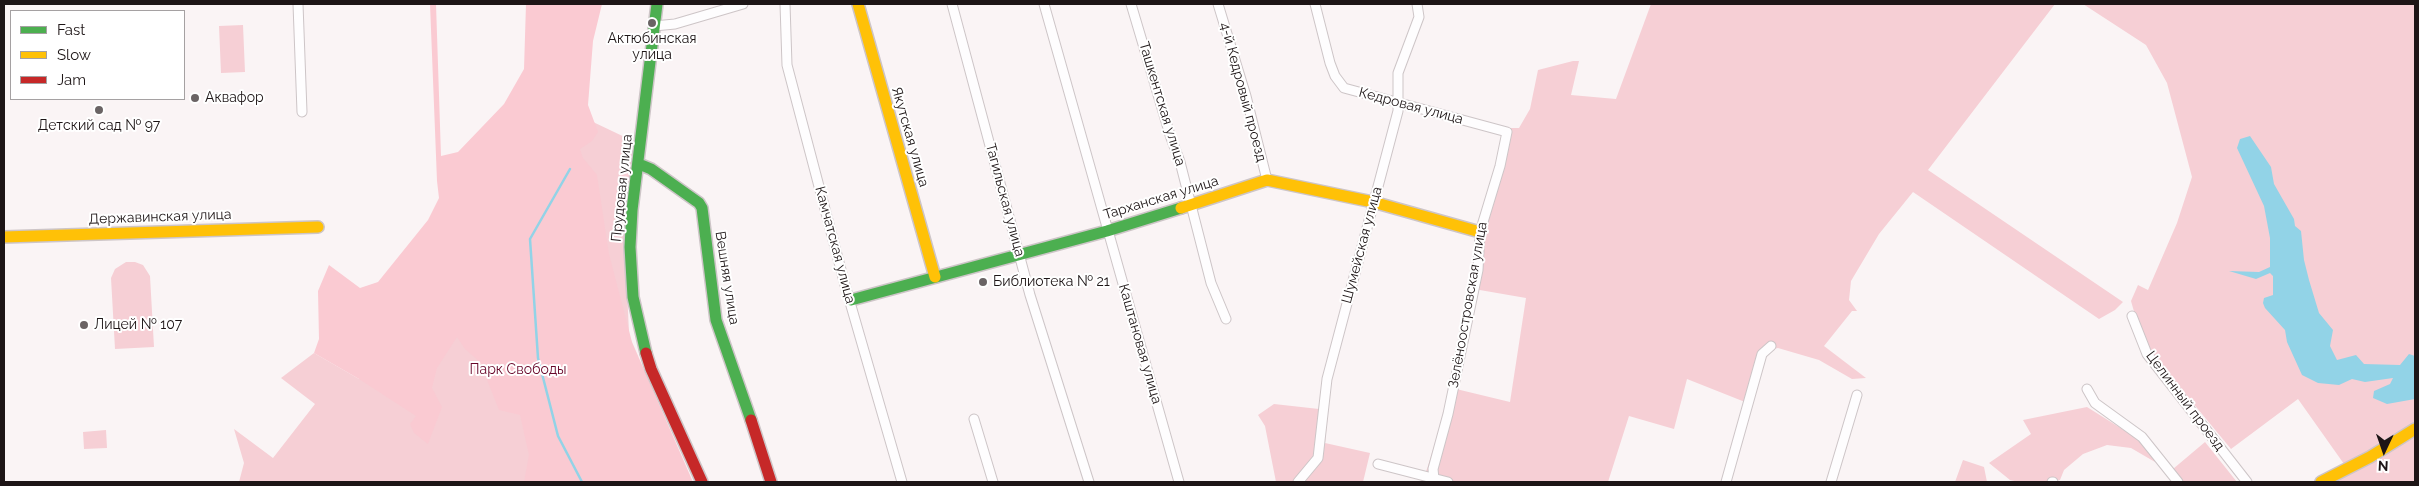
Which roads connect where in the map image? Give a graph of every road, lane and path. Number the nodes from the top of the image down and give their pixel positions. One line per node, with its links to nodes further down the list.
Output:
1 (298, 4): 14 (street)
2 (657, 4): 12 (street, Прудовая улица)
3 (743, 4): 12 (street)
4 (785, 4): 26 (street, Камчатская улица)
5 (858, 4): 25 (street, Якутская улица)
6 (952, 4): 24 (street, Тагильская улица)
7 (1044, 4): 21 (street, Каштановая улица)
8 (1131, 4): 19 (street, Ташкентская улица)
9 (1218, 4): 17 (street, 4-й Кедровый проезд)
10 (1315, 4): 13 (street, Кедровая улица)
11 (1416, 4): 13 (street, Шумейская улица)
12 (654, 26): 16 (street, Прудовая улица)
13 (1398, 103): 15 (street, Кедровая улица); 18 (street, Шумейская улица)
14 (302, 112)
15 (1508, 132): 22 (street, Зелёноостровская улица)
16 (639, 164): 36 (street, Прудовая улица); 37 (street, Вешняя улица)
17 (1267, 180): 18 (street); 19 (street, Тарханская улица)
18 (1373, 202): 22 (street); 42 (street, Шумейская улица)
19 (1192, 205): 21 (street, Тарханская улица); 28 (street, Ташкентская улица)
20 (318, 226): 23 (street, Державинская улица)
21 (1107, 231): 24 (street, Тарханская улица); 41 (street, Каштановая улица)
22 (1480, 232): 35 (street, Зелёноостровская улица)
23 (4, 237)
24 (1020, 253): 25 (street, Тарханская улица); 40 (street, Тагильская улица)
25 (935, 277): 26 (street, Тарханская улица)
26 (851, 300): 38 (street, Камчатская улица)
27 (2132, 316): 47 (street, Целинный проезд)
28 (1226, 320)
29 (1771, 346): 44 (street)
30 (2087, 389): 46 (street)
31 (1856, 396): 45 (street)
32 (974, 418): 39 (street)
33 (2415, 430): 48 (street)
34 (1378, 464): 35 (street)
35 (1434, 479): 43 (street)
36 (702, 482)
37 (771, 482)
38 (902, 482)
39 (993, 482)
40 (1089, 482)
41 (1179, 482)
42 (1298, 482)
43 (1448, 482)
44 (1726, 482)
45 (1831, 482)
46 (2178, 482)
47 (2247, 482)
48 (2321, 482)

